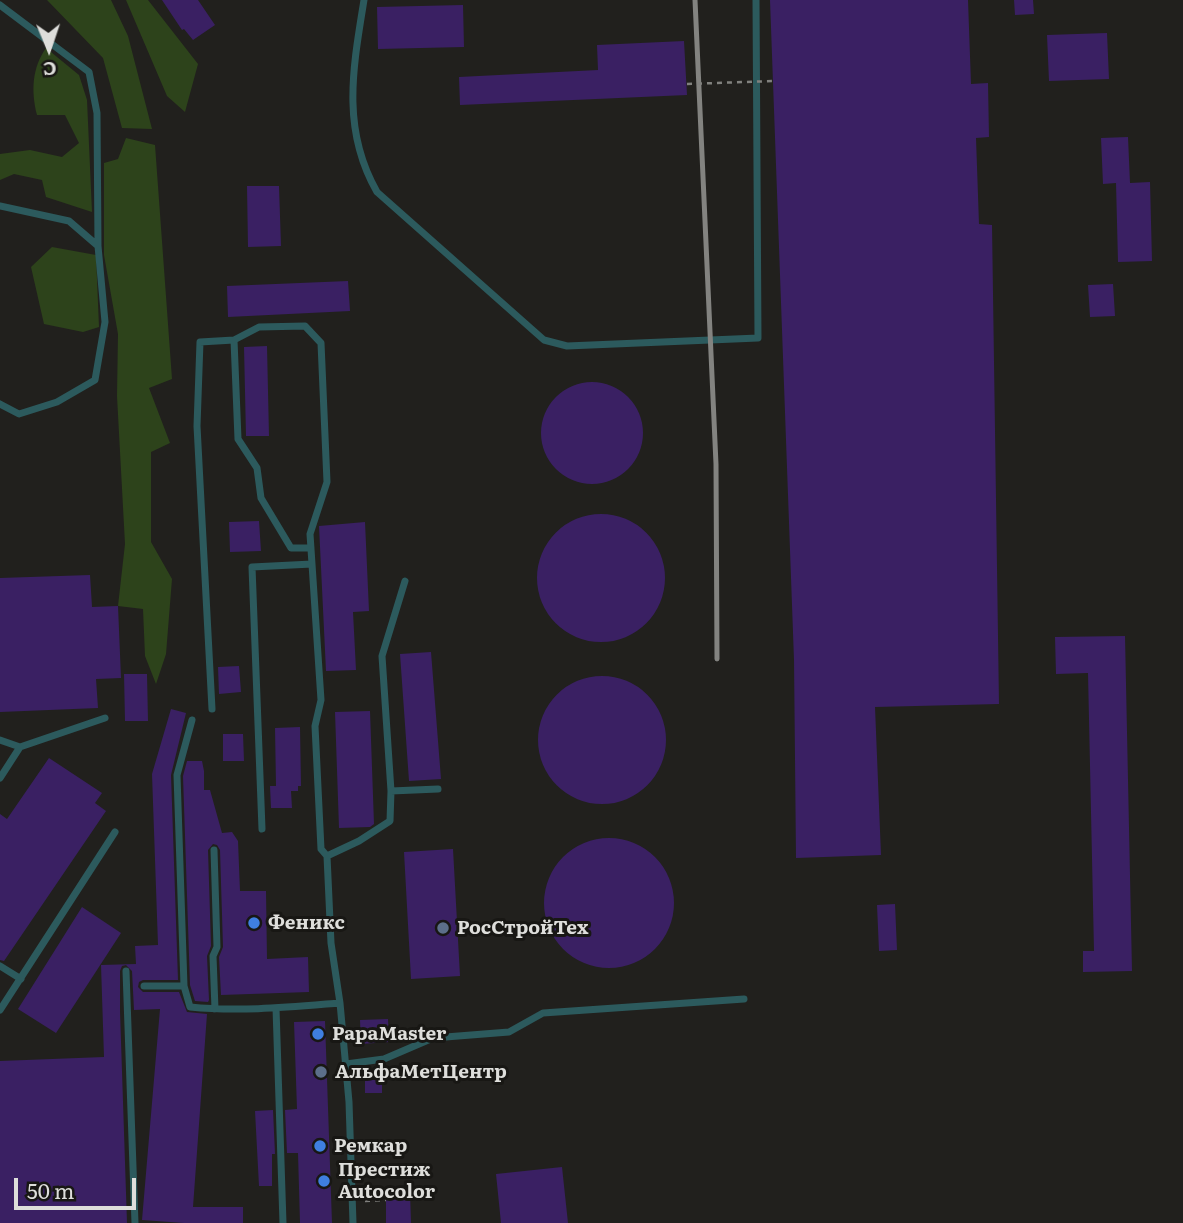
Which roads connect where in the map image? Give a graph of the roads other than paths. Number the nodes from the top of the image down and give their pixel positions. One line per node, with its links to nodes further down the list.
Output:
1 (364, 0): 2 (lane)
2 (756, 0)
3 (0, 5): 5 (lane)
4 (0, 206): 5 (lane)
5 (98, 246): 7 (lane)
6 (234, 340): 8 (lane); 8 (lane); 11 (lane)
7 (0, 404)
8 (310, 548): 9 (lane)
9 (312, 564): 19 (lane); 22 (lane)
10 (405, 581): 18 (lane)
11 (212, 709)
12 (105, 718): 15 (lane)
13 (192, 720): 27 (lane)
14 (0, 740): 15 (lane)
15 (20, 747): 16 (lane)
16 (0, 778)
17 (438, 789): 18 (lane)
18 (391, 791): 22 (lane)
19 (262, 830)
20 (115, 832): 25 (lane)
21 (214, 850): 31 (lane)
22 (327, 856): 29 (lane)
23 (0, 966): 25 (lane)
24 (126, 971): 34 (lane)
25 (21, 979): 32 (lane)
26 (144, 986): 27 (lane)
27 (184, 986): 31 (lane)
28 (744, 999): 33 (lane)
29 (340, 1003): 30 (lane); 33 (lane)
30 (276, 1008): 31 (lane); 35 (lane)
31 (215, 1009)
32 (0, 1010)
33 (346, 1064): 36 (lane)
34 (135, 1223)
35 (282, 1223)
36 (352, 1223)

